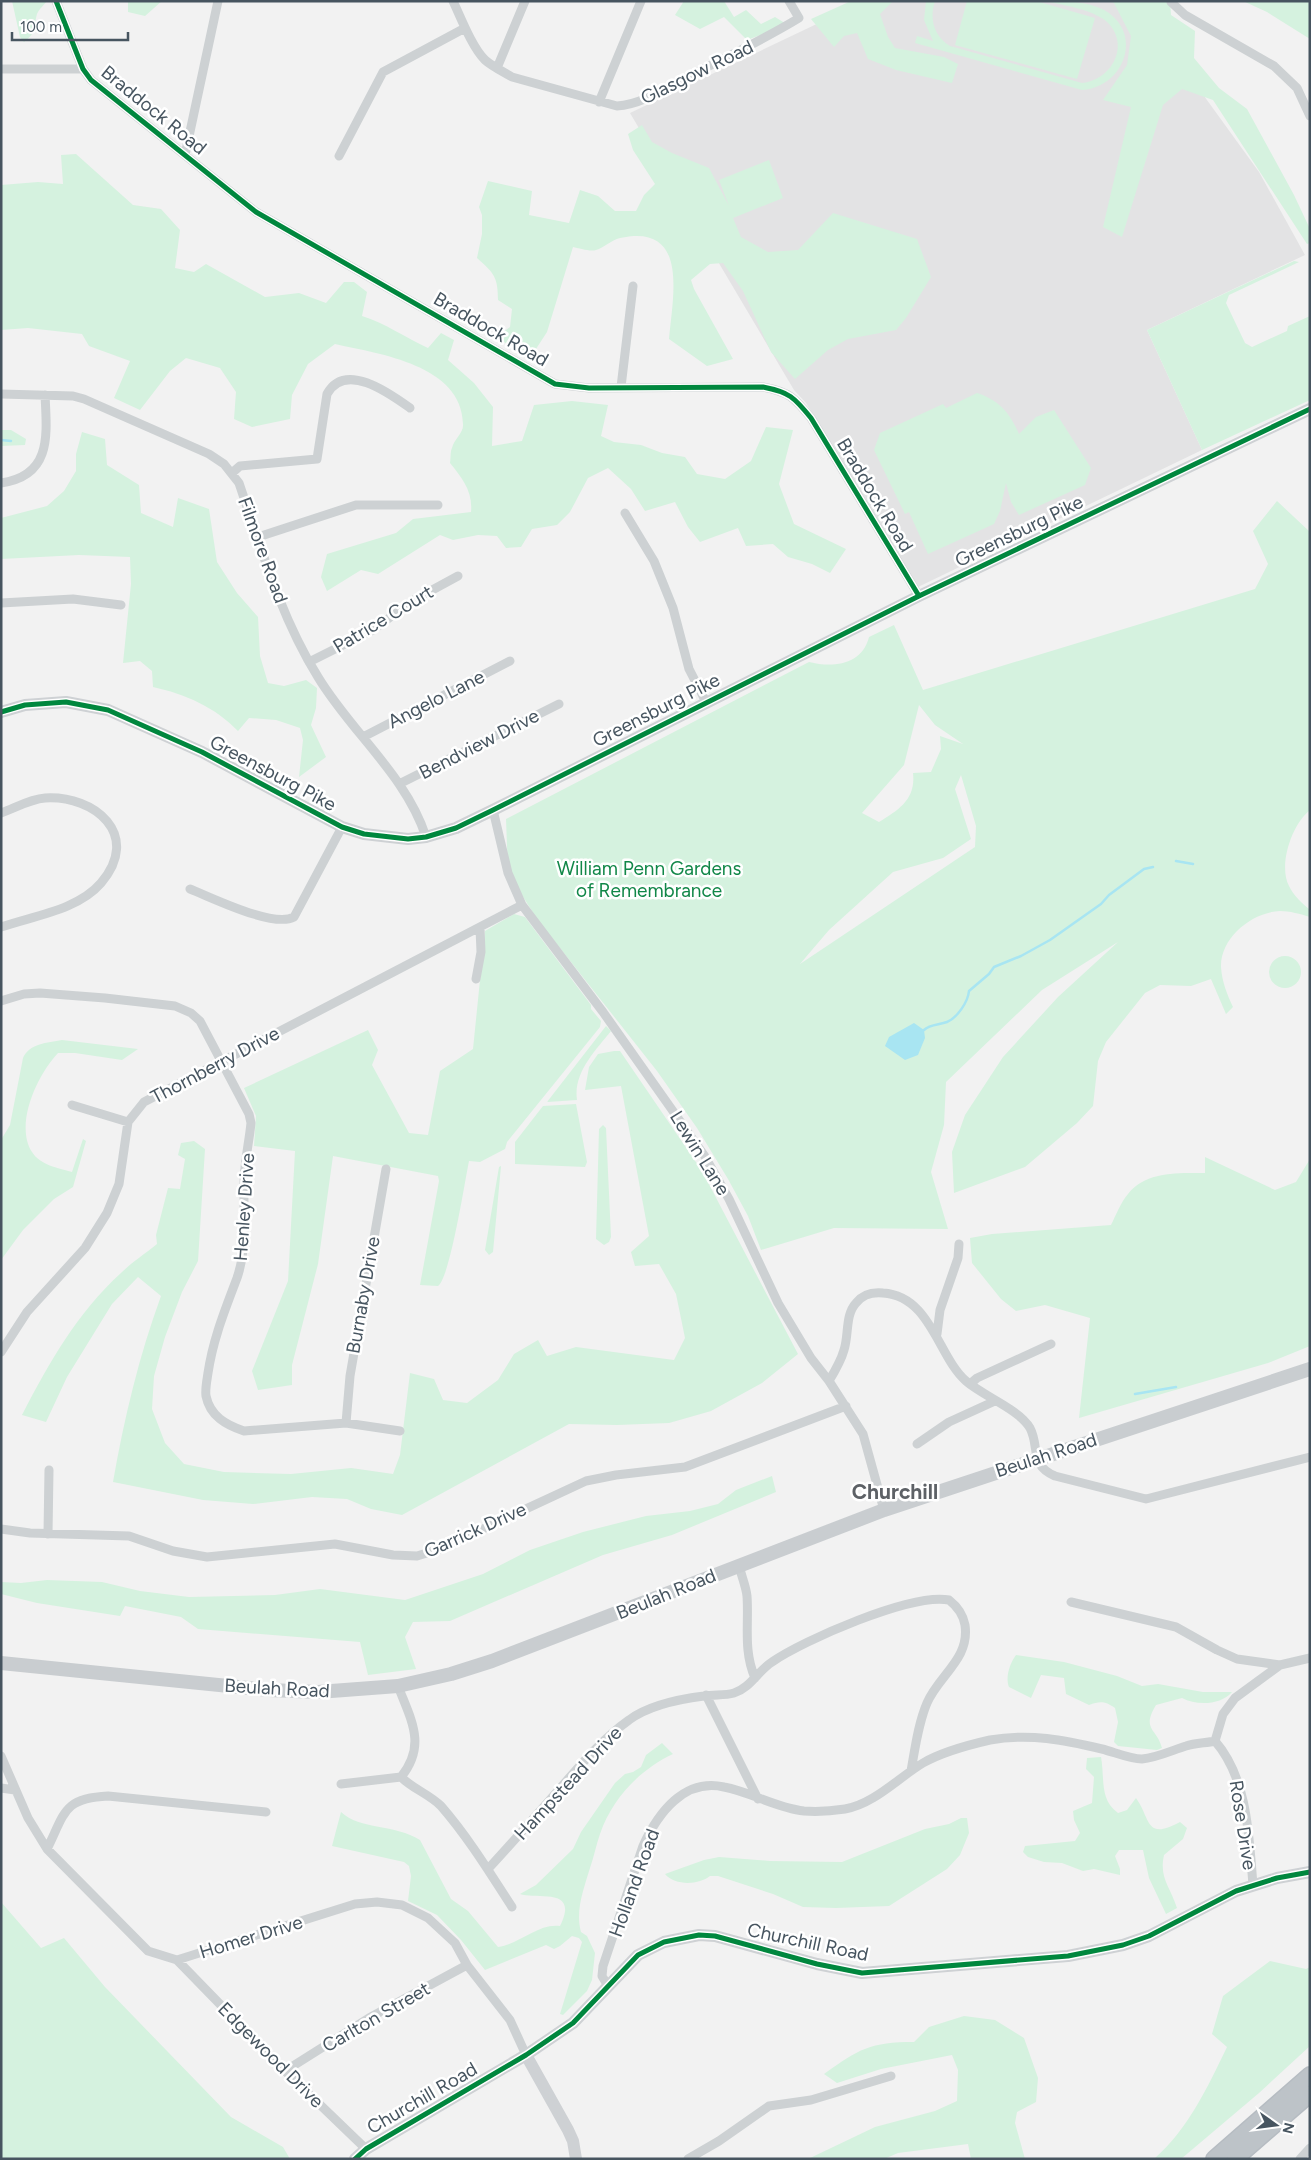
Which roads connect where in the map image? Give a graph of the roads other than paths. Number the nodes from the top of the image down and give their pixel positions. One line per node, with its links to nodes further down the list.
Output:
1 (56, 1): 11 (street, Braddock Road)
2 (218, 1): 14 (street)
3 (453, 1): 8 (street, Glasgow Road)
4 (525, 1): 9 (street)
5 (641, 1): 12 (street)
6 (789, 1): 12 (street, Glasgow Road)
7 (1171, 2): 13 (street)
8 (465, 28): 9 (street, Glasgow Road); 15 (street)
9 (497, 68): 12 (street, Glasgow Road)
10 (1, 69): 11 (street)
11 (83, 69): 14 (street, Braddock Road)
12 (599, 102)
13 (1310, 116)
14 (185, 155): 17 (street, Braddock Road)
15 (339, 156)
16 (634, 286): 17 (street)
17 (621, 387): 28 (street, Braddock Road)
18 (1, 394): 19 (street, Filmore Road)
19 (46, 395): 22 (street, Filmore Road); 23 (street)
20 (410, 408): 22 (street)
21 (1310, 409): 28 (street, Greensburg Pike)
22 (233, 472): 26 (street, Filmore Road)
23 (1, 483)
24 (438, 505): 26 (street)
25 (625, 512): 33 (street)
26 (258, 537): 32 (street, Filmore Road)
27 (458, 576): 32 (street, Patrice Court)
28 (919, 596): 33 (street, Greensburg Pike)
29 (1, 603): 30 (street)
30 (121, 605)
31 (510, 661): 36 (street, Angelo Lane)
32 (308, 662): 36 (street, Filmore Road)
33 (706, 702): 38 (street, Greensburg Pike)
34 (559, 704): 37 (street, Bendview Drive)
35 (1, 712): 40 (street, Greensburg Pike)
36 (363, 737): 37 (street, Filmore Road)
37 (399, 784): 41 (street, Filmore Road)
38 (493, 810): 41 (street, Greensburg Pike); 43 (street, Lewin Lane)
39 (1, 813): 44 (street)
40 (342, 827): 41 (street, Greensburg Pike); 42 (street)
41 (426, 837)
42 (190, 890)
43 (522, 905): 45 (street, Thornberry Drive); 57 (street, Lewin Lane)
44 (1, 927)
45 (480, 928): 46 (street); 48 (street, Thornberry Drive)
46 (476, 980)
47 (1, 1001): 48 (street, Henley Drive)
48 (222, 1061): 50 (street, Thornberry Drive); 61 (street, Henley Drive)
49 (72, 1105): 50 (street)
50 (128, 1122): 55 (street)
51 (386, 1169): 61 (street, Burnaby Drive)
52 (959, 1244): 53 (street)
53 (937, 1334): 57 (street); 58 (street)
54 (1051, 1344): 58 (street)
55 (1, 1352)
56 (1310, 1369): 64 (main road, Beulah Road)
57 (829, 1380): 60 (street, Lewin Lane)
58 (970, 1384): 59 (street)
59 (995, 1401): 63 (street); 64 (street)
60 (846, 1406): 67 (street, Lewin Lane); 69 (street, Garrick Drive)
61 (346, 1423): 62 (street, Henley Drive)
62 (400, 1431)
63 (916, 1444)
64 (1036, 1458): 65 (street); 67 (main road, Beulah Road)
65 (1310, 1458)
66 (49, 1470): 69 (street)
67 (884, 1510): 70 (main road, Beulah Road)
68 (1, 1529): 69 (street, Garrick Drive)
69 (48, 1534)
70 (739, 1565): 75 (street); 76 (main road, Beulah Road)
71 (1071, 1602): 74 (street)
72 (1310, 1658): 74 (street)
73 (1, 1663): 76 (main road, Beulah Road)
74 (1280, 1665): 78 (street)
75 (755, 1678): 77 (street, Hampstead Drive); 80 (street, Hampstead Drive)
76 (398, 1686): 81 (street)
77 (706, 1695): 85 (street); 88 (street, Hampstead Drive)
78 (1216, 1741): 80 (street, Holland Road); 90 (street, Rose Drive)
79 (1, 1756): 84 (street, Homer Drive)
80 (911, 1771): 85 (street, Holland Road)
81 (401, 1777): 82 (street); 88 (street)
82 (341, 1784)
83 (1, 1788): 84 (street)
84 (15, 1790): 87 (street, Homer Drive)
85 (758, 1799): 94 (street, Holland Road)
86 (266, 1812): 87 (street)
87 (47, 1849): 92 (street, Homer Drive)
88 (488, 1869): 91 (street)
89 (1310, 1872): 90 (street, Churchill Road)
90 (1253, 1885): 94 (street, Churchill Road)
91 (512, 1908)
92 (177, 1960): 93 (street, Homer Drive); 96 (street, Edgewood Drive)
93 (467, 1965): 95 (street, Homer Drive); 96 (street, Carlton Street)
94 (608, 1986): 95 (street, Churchill Road)
95 (526, 2055): 102 (street, Churchill Road); 104 (street)
96 (285, 2071): 102 (street, Edgewood Drive)
97 (1310, 2075): 100 (highway)
98 (891, 2076): 105 (street)
99 (1310, 2094): 108 (highway)
100 (1258, 2121): 106 (highway); 107 (highway)
101 (1310, 2148): 109 (street)
102 (366, 2149): 103 (street, Churchill Road)
103 (355, 2159)
104 (576, 2159)
105 (688, 2159)
106 (1204, 2159)
107 (1214, 2159)
108 (1235, 2159)
109 (1300, 2159)

